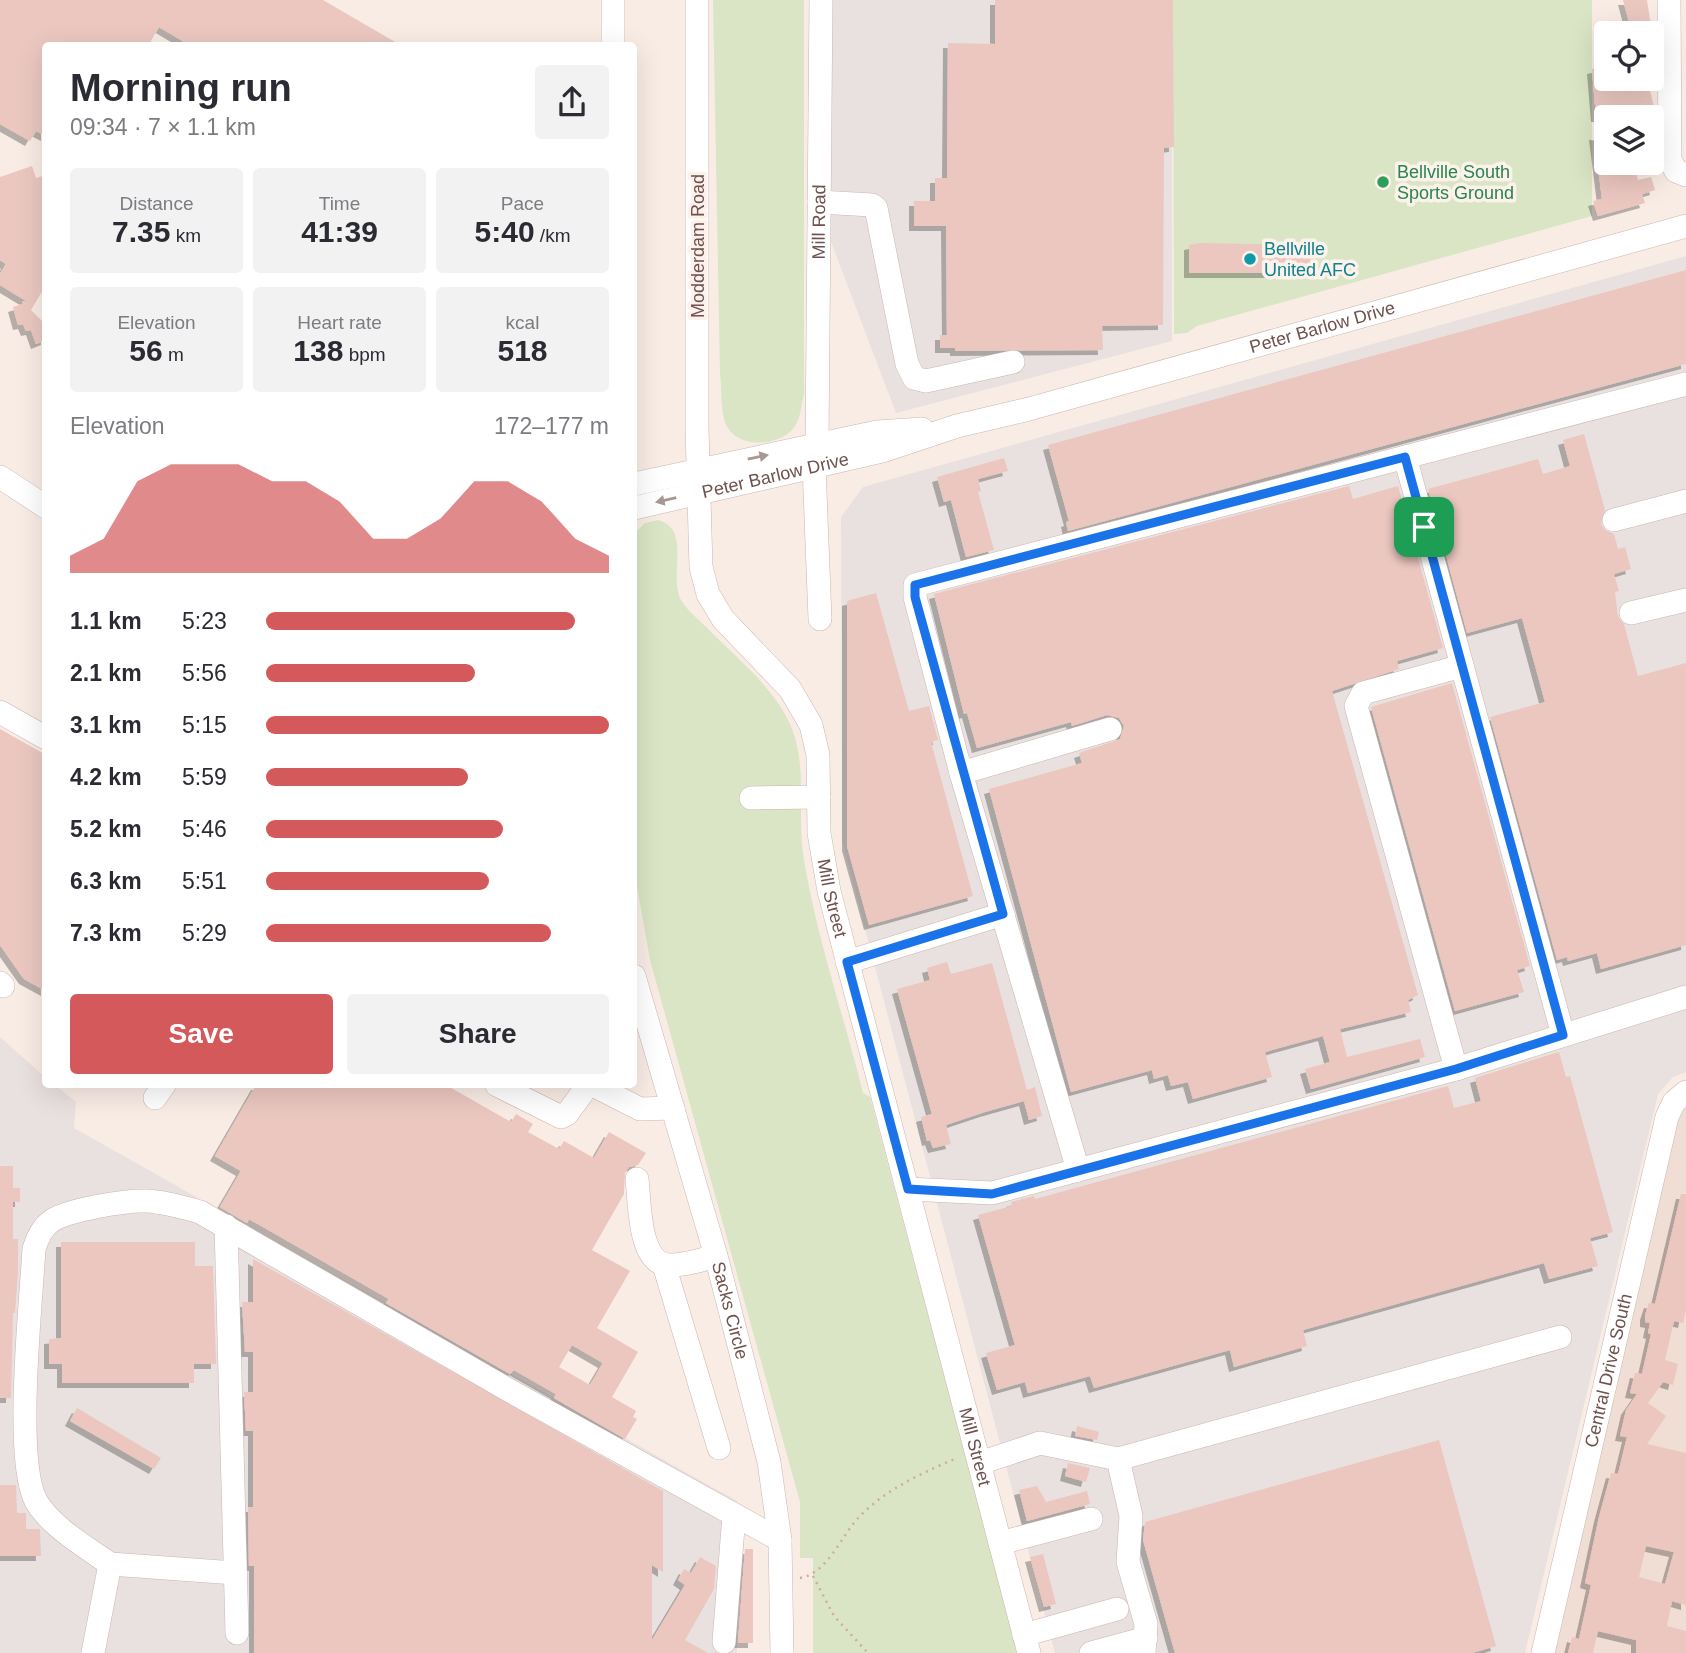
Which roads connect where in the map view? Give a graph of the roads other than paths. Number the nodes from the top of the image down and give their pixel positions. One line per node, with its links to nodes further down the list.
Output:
1 (613, 0): 5 (street)
2 (697, 0): 13 (street, Modderdam Road)
3 (821, 0): 7 (street, Mill Road)
4 (1669, 0): 6 (street)
5 (613, 42)
6 (1686, 174)
7 (819, 202): 9 (street); 11 (street, Mill Road)
8 (1686, 226): 11 (street, Peter Barlow Drive)
9 (1013, 362)
10 (1686, 384): 12 (street)
11 (815, 455): 13 (street, Peter Barlow Drive, one-way to 11); 16 (street, Peter Barlow Drive); 23 (street, Mill Road)
12 (1405, 457): 24 (street); 28 (street)
13 (698, 470): 15 (street, Peter Barlow Drive); 16 (street, Modderdam Road)
14 (0, 478): 18 (street)
15 (637, 483)
16 (699, 493): 19 (street, Peter Barlow Drive, one-way to 19); 29 (street, Mill Street)
17 (1686, 501): 20 (street)
18 (42, 504)
19 (637, 507)
20 (1614, 520)
21 (1686, 600): 22 (street)
22 (1631, 613)
23 (820, 619)
24 (1462, 666): 35 (street); 36 (street)
25 (0, 712): 27 (street)
26 (1110, 729): 28 (street)
27 (42, 736)
28 (961, 773): 31 (street)
29 (819, 797): 30 (street); 32 (street, Mill Street)
30 (751, 798)
31 (1003, 914): 32 (street); 42 (street)
32 (847, 962): 44 (street, Mill Street)
33 (637, 986): 41 (street, Sacks Circle)
34 (1686, 997): 35 (street)
35 (1563, 1035): 36 (street)
36 (1456, 1069): 42 (street)
37 (503, 1088): 38 (street)
38 (588, 1088)
39 (596, 1088): 41 (street)
40 (1686, 1092): 66 (street, Central Drive South)
41 (674, 1108): 46 (street, Sacks Circle)
42 (1079, 1170): 44 (street)
43 (637, 1179): 47 (street)
44 (908, 1189): 50 (street, Mill Street)
45 (226, 1226): 52 (street); 56 (street); 57 (street)
46 (716, 1256): 47 (street); 54 (street, Sacks Circle)
47 (664, 1265): 49 (street)
48 (1560, 1338): 51 (street)
49 (719, 1448)
50 (977, 1455): 51 (street); 55 (street, Mill Street)
51 (1118, 1459): 62 (street)
52 (734, 1515): 54 (street); 60 (street)
53 (1091, 1519): 55 (street)
54 (780, 1540): 64 (street, Sacks Circle)
55 (1000, 1543): 61 (street, Mill Street)
56 (110, 1564): 57 (street); 63 (street)
57 (235, 1573): 59 (street)
58 (1117, 1609): 61 (street)
59 (237, 1633)
60 (724, 1642)
61 (1027, 1644)
62 (1145, 1645): 65 (street)
63 (93, 1653)
64 (782, 1653)
65 (1091, 1653)
66 (1543, 1653)

